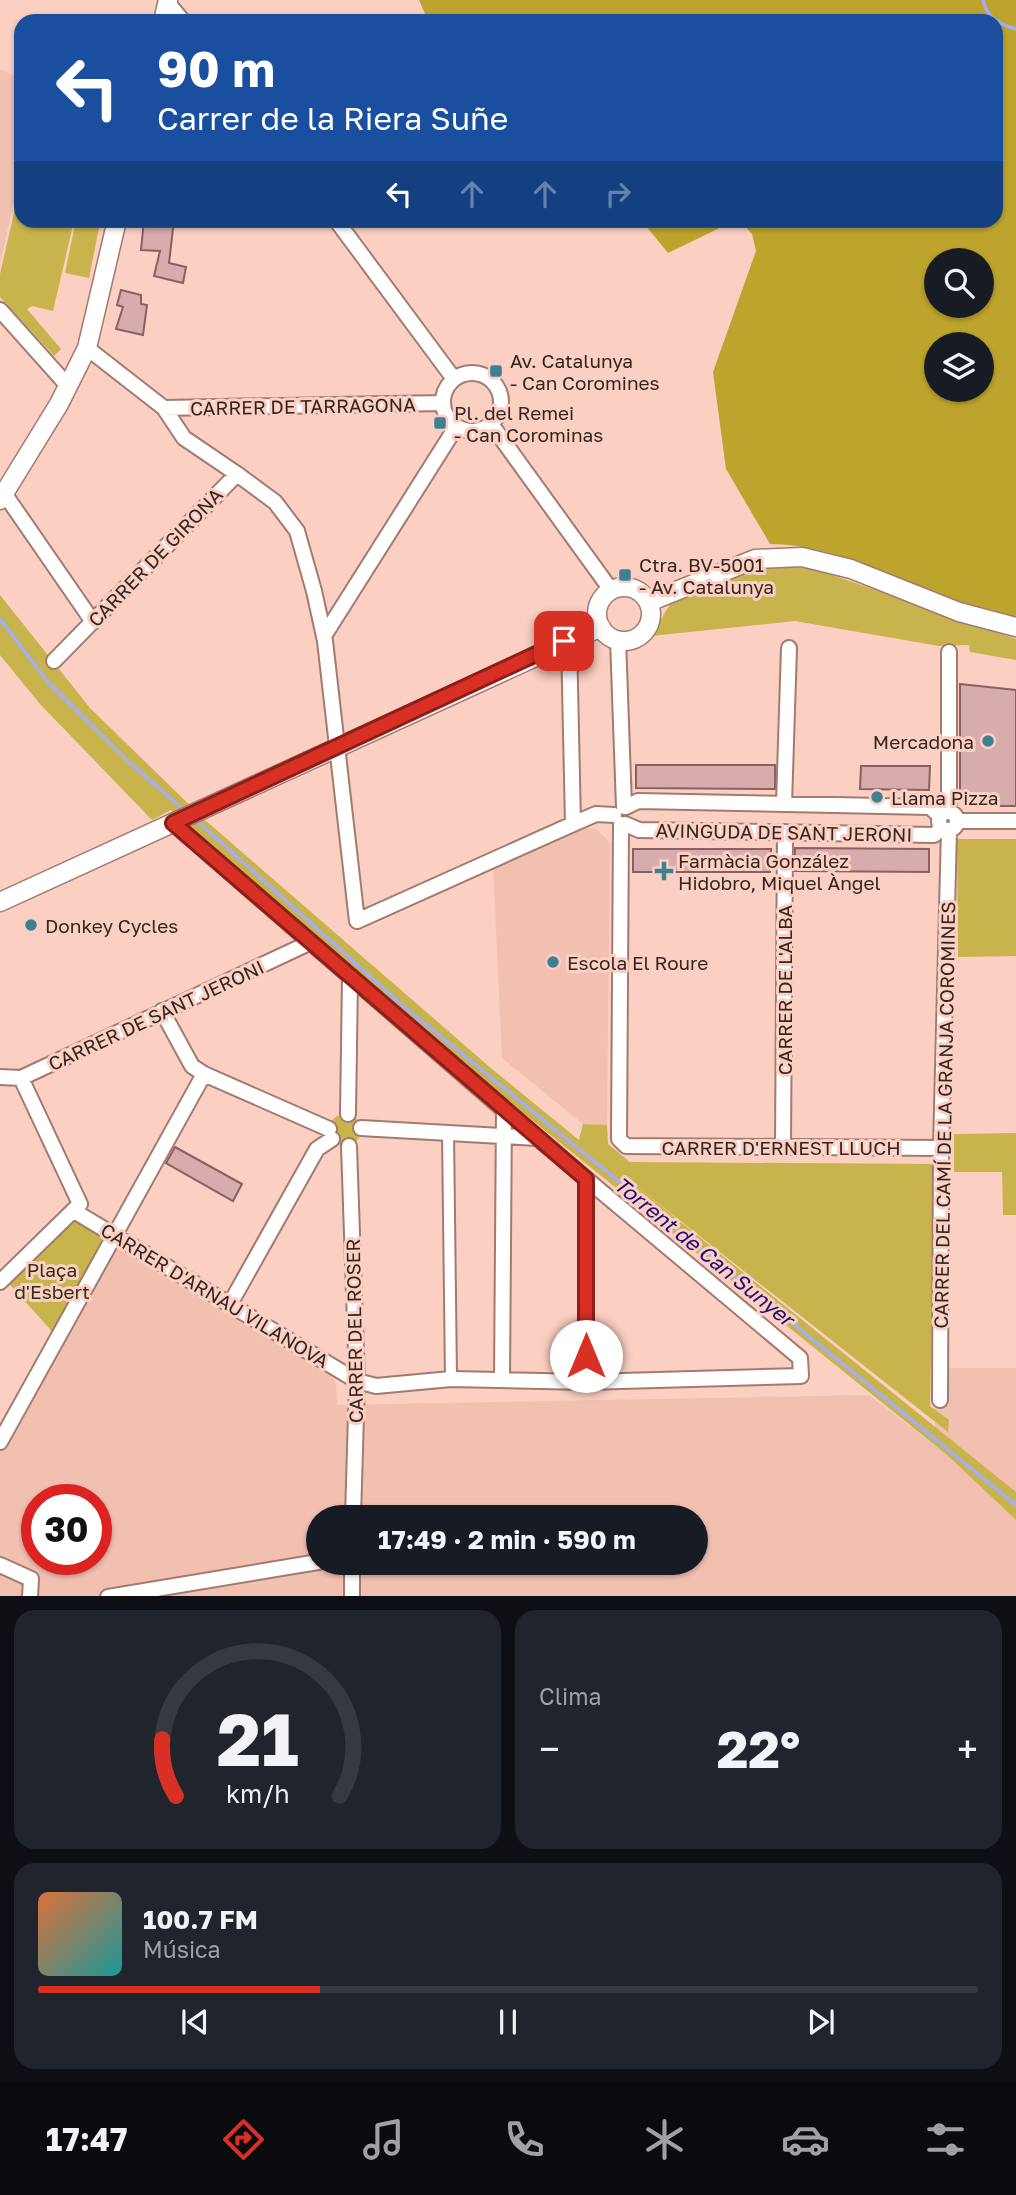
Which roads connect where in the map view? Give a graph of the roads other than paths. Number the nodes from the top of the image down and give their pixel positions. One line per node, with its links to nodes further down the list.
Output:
1 (115, 228): 4 (street)
2 (343, 228): 5 (street)
3 (0, 310): 6 (street)
4 (87, 348): 6 (street); 8 (street, CARRER DE GIRONA)
5 (454, 379): 7 (street); 9 (street)
6 (68, 386): 12 (street)
7 (443, 403): 8 (street, CARRER DE TARRAGONA); 10 (street)
8 (164, 408): 11 (street, CARRER DE GIRONA)
9 (491, 424): 10 (street); 13 (street)
10 (456, 427): 18 (street)
11 (237, 474): 15 (street, CARRER DE GIRONA); 18 (street)
12 (2, 497): 15 (street)
13 (611, 590): 14 (street); 16 (street)
14 (649, 602): 17 (street); 20 (street)
15 (93, 622): 23 (street, CARRER DE GIRONA)
16 (601, 627): 19 (street); 20 (street)
17 (1016, 627)
18 (324, 636): 24 (street)
19 (569, 639): 24 (street); 30 (street)
20 (618, 639): 26 (street)
21 (789, 648): 25 (street)
22 (949, 652): 28 (street, CARRER DEL CAMÍ DE LA GRANJA COROMINES)
23 (54, 662)
24 (338, 745): 27 (street); 30 (street)
25 (784, 804): 26 (street, AVINGUDA DE SANT JERONI); 28 (street, AVINGUDA DE SANT JERONI)
26 (622, 815): 30 (street); 31 (street, AVINGUDA DE SANT JERONI); 47 (street, CARRER D'ERNEST LLUCH)
27 (176, 821): 32 (street); 33 (street)
28 (947, 821): 29 (street, AVINGUDA DE SANT JERONI); 31 (street, AVINGUDA DE SANT JERONI); 48 (street, CARRER DEL CAMÍ DE LA GRANJA COROMINES)
29 (1016, 821)
30 (573, 824)
31 (785, 832): 47 (street, CARRER DE L'ALBA)
32 (0, 902)
33 (309, 943): 34 (street); 35 (street, CARRER DE SANT JERONI)
34 (350, 978): 39 (street); 40 (street)
35 (162, 1011): 36 (street); 38 (street, CARRER DE SANT JERONI)
36 (204, 1074): 43 (street); 51 (street)
37 (0, 1077): 38 (street, CARRER DE SANT JERONI)
38 (21, 1078): 50 (street)
39 (504, 1110): 44 (street); 45 (street)
40 (348, 1115): 41 (street); 43 (street)
41 (360, 1128): 42 (street); 46 (street)
42 (448, 1132): 44 (street); 54 (street)
43 (330, 1134): 46 (street); 53 (street)
44 (504, 1135): 45 (street); 55 (street)
45 (537, 1138): 49 (street)
46 (349, 1146): 56 (street, CARRER DEL ROSER)
47 (783, 1148): 48 (street, CARRER D'ERNEST LLUCH)
48 (941, 1148): 58 (street, CARRER DEL CAMÍ DE LA GRANJA COROMINES)
49 (586, 1179): 57 (street); 57 (street)
50 (77, 1208): 51 (street, CARRER D'ARNAU VILANOVA); 52 (street)
51 (116, 1234): 53 (street, CARRER D'ARNAU VILANOVA); 59 (street)
52 (0, 1282)
53 (230, 1304): 56 (street, CARRER D'ARNAU VILANOVA)
54 (451, 1379): 55 (street); 56 (street)
55 (502, 1380): 57 (street)
56 (356, 1381): 60 (street, CARRER DEL ROSER)
57 (586, 1382)
58 (940, 1400)
59 (0, 1442)
60 (353, 1505)
61 (306, 1564): 65 (street)
62 (0, 1565): 64 (street)
63 (352, 1575): 66 (street)
64 (30, 1596)
65 (114, 1596)
66 (352, 1596)

